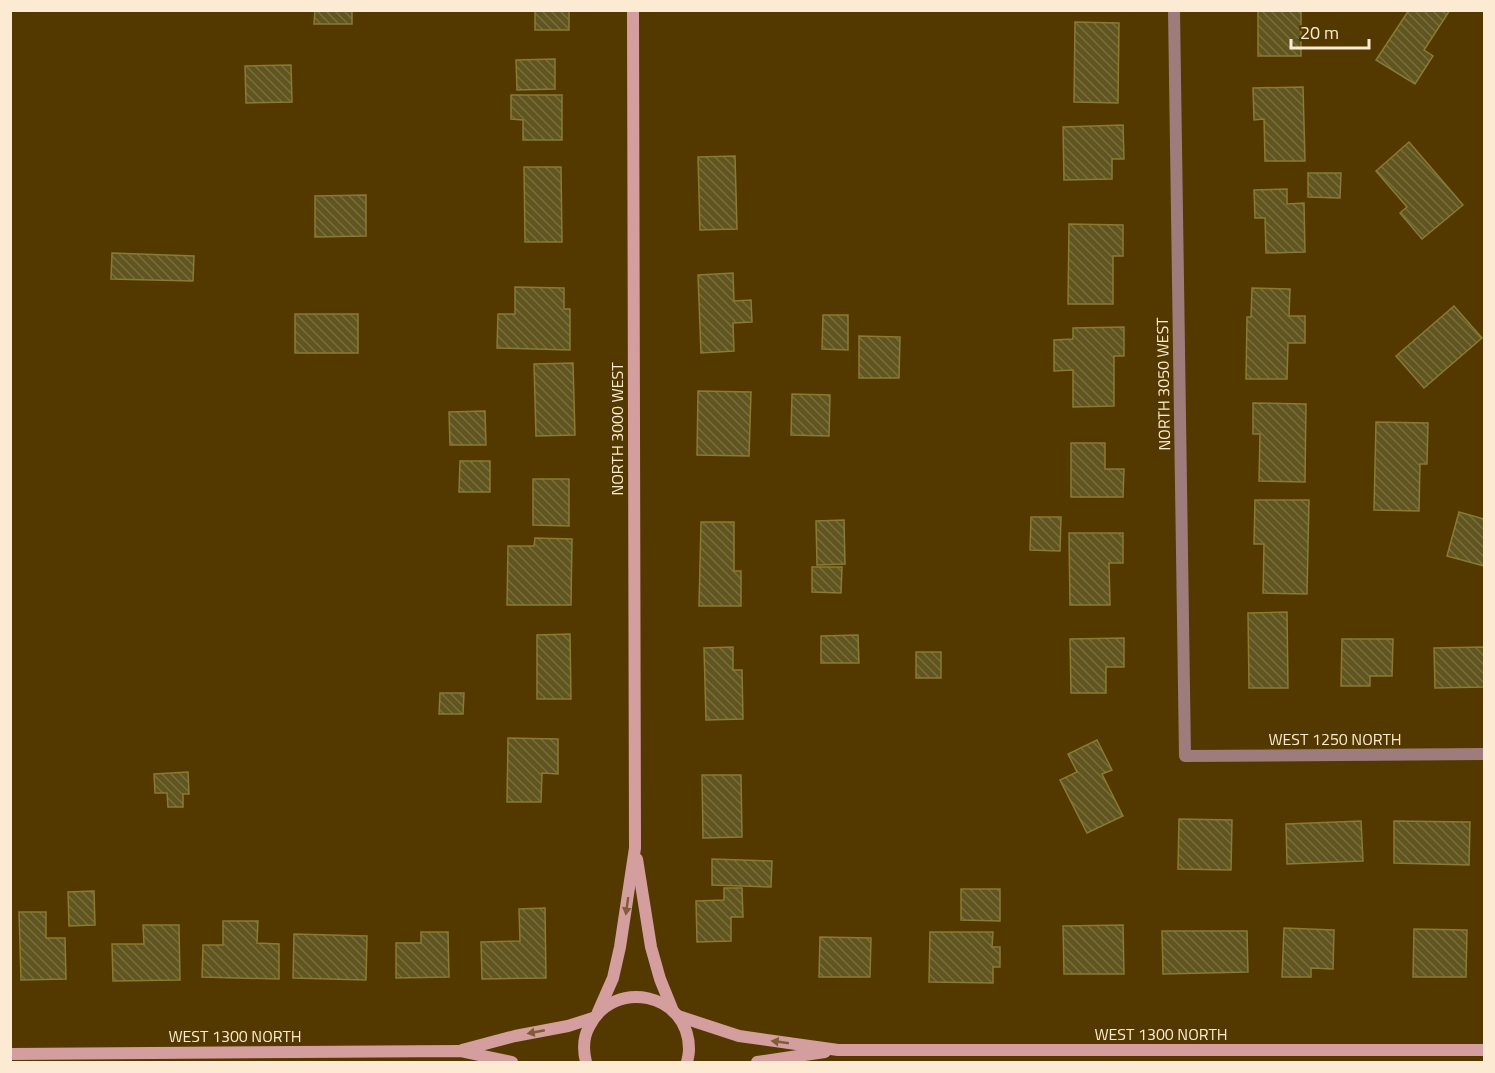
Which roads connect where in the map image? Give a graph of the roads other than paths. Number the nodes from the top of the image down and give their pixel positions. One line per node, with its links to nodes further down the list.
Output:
1 (633, 10): 5 (street, NORTH 3000 WEST)
2 (1174, 10): 4 (street, NORTH 3050 WEST)
3 (1485, 754): 4 (street, WEST 1250 NORTH)
4 (1185, 756)
5 (635, 848): 6 (street, NORTH 3000 WEST); 7 (street, NORTH 3000 WEST, one-way to 7)
6 (676, 1014): 7 (street, WEST 1300 NORTH); 8 (street, WEST 1300 NORTH, one-way to 6); 14 (street, NORTH 3000 WEST)
7 (595, 1015): 10 (street, WEST 1300 NORTH, one-way to 10); 13 (street, NORTH 3000 WEST)
8 (838, 1050): 9 (street, WEST 1300 NORTH); 15 (street, WEST 1300 NORTH)
9 (1485, 1050)
10 (460, 1051): 11 (street, WEST 1300 NORTH); 12 (street, WEST 1300 NORTH)
11 (10, 1054)
12 (512, 1062)
13 (586, 1062)
14 (687, 1062)
15 (757, 1062)

